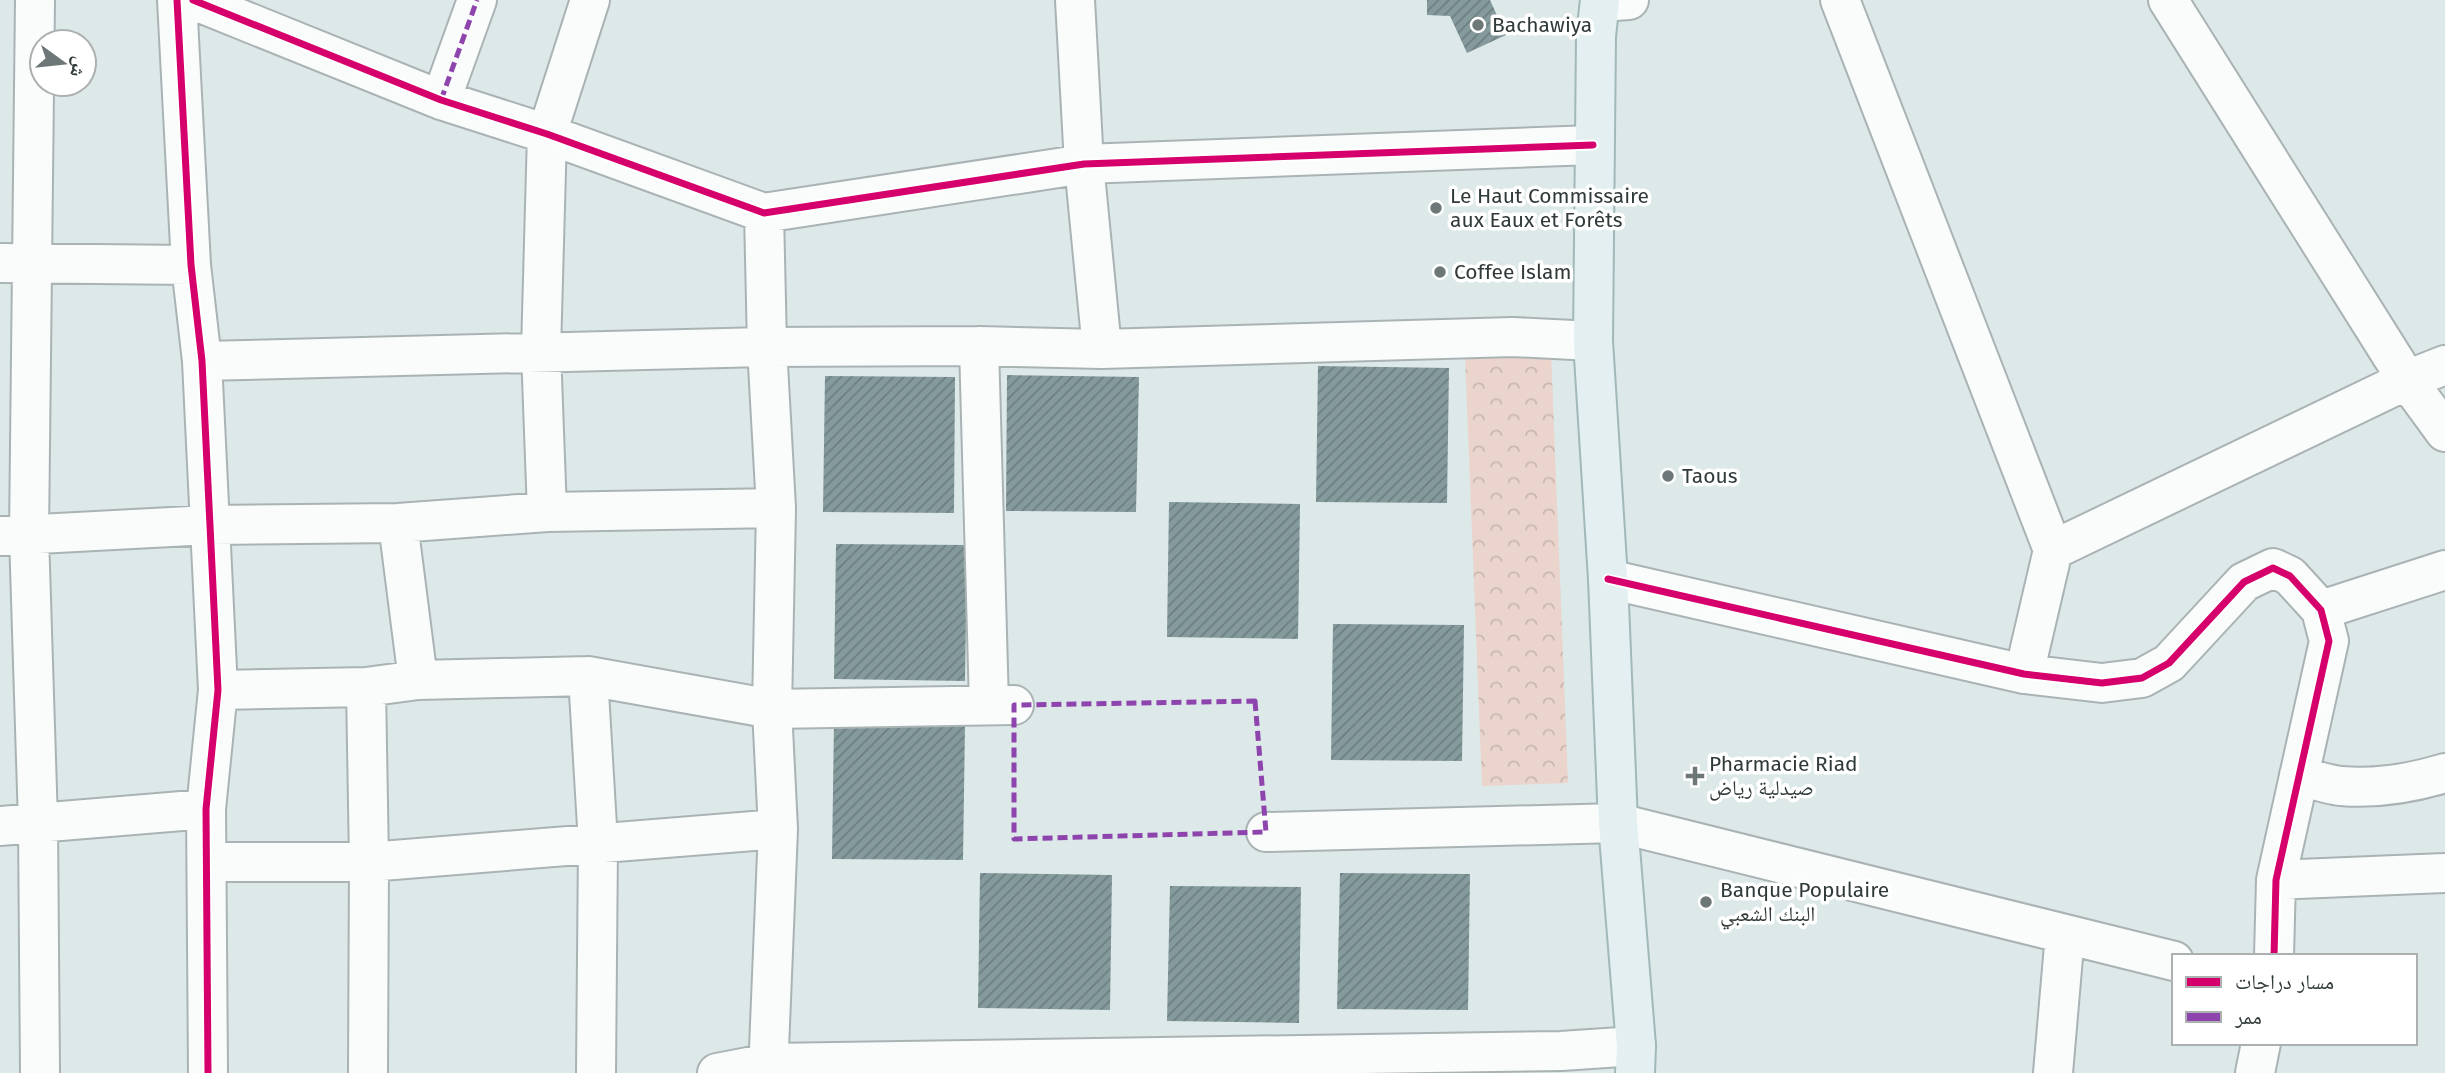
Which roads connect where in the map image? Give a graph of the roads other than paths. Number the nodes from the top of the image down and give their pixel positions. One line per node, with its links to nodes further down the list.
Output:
1 (35, 0): 15 (street)
2 (177, 0): 16 (street)
3 (193, 0): 10 (street)
4 (477, 0): 10 (street)
5 (590, 0): 11 (street)
6 (1075, 0): 13 (street)
7 (1840, 0): 31 (street)
8 (2168, 0): 24 (street)
9 (1610, 1): 12 (main road)
10 (440, 100): 11 (street)
11 (547, 134): 14 (street); 21 (street)
12 (1593, 145): 13 (street); 17 (main road)
13 (1084, 164): 14 (street); 20 (street)
14 (764, 213): 19 (street)
15 (17, 263): 16 (street); 30 (street)
16 (191, 265): 22 (street)
17 (1593, 341): 20 (street); 33 (main road)
18 (979, 346): 19 (street); 20 (street); 40 (street)
19 (766, 347): 21 (street); 26 (street)
20 (1102, 349)
21 (541, 351): 22 (street); 27 (street)
22 (202, 361): 29 (street)
23 (2445, 365): 24 (street)
24 (2407, 380): 25 (street); 31 (street)
25 (2445, 432)
26 (776, 508): 27 (street); 40 (street)
27 (547, 512): 28 (street)
28 (398, 523): 29 (street); 37 (street)
29 (209, 525): 30 (street); 39 (street)
30 (14, 536): 44 (street)
31 (2053, 550): 35 (street)
32 (2445, 570): 34 (street)
33 (1608, 579): 35 (street); 45 (main road)
34 (2321, 610): 35 (street); 42 (street)
35 (2024, 674)
36 (588, 676): 37 (street); 40 (street); 49 (street)
37 (418, 680): 38 (street)
38 (366, 687): 39 (street); 51 (street)
39 (218, 690): 43 (street)
40 (772, 709): 47 (street)
41 (2445, 773): 42 (street)
42 (2299, 775): 53 (street)
43 (206, 809): 44 (street); 50 (street)
44 (37, 823): 46 (street); 60 (street)
45 (1618, 823): 48 (street); 54 (street); 58 (main road)
46 (0, 826)
47 (778, 830): 49 (street); 59 (street)
48 (1266, 832)
49 (598, 844): 51 (street); 63 (street)
50 (207, 862): 51 (street); 61 (street)
51 (369, 862): 62 (street)
52 (2445, 873): 53 (street)
53 (2276, 880): 55 (street)
54 (2065, 934): 56 (street); 65 (street)
55 (2274, 954)
56 (2172, 961)
57 (2262, 1045): 66 (street)
58 (1636, 1059): 59 (street)
59 (768, 1068): 64 (street)
60 (40, 1073)
61 (208, 1073)
62 (368, 1073)
63 (596, 1073)
64 (717, 1073)
65 (2053, 1073)
66 (2255, 1073)

